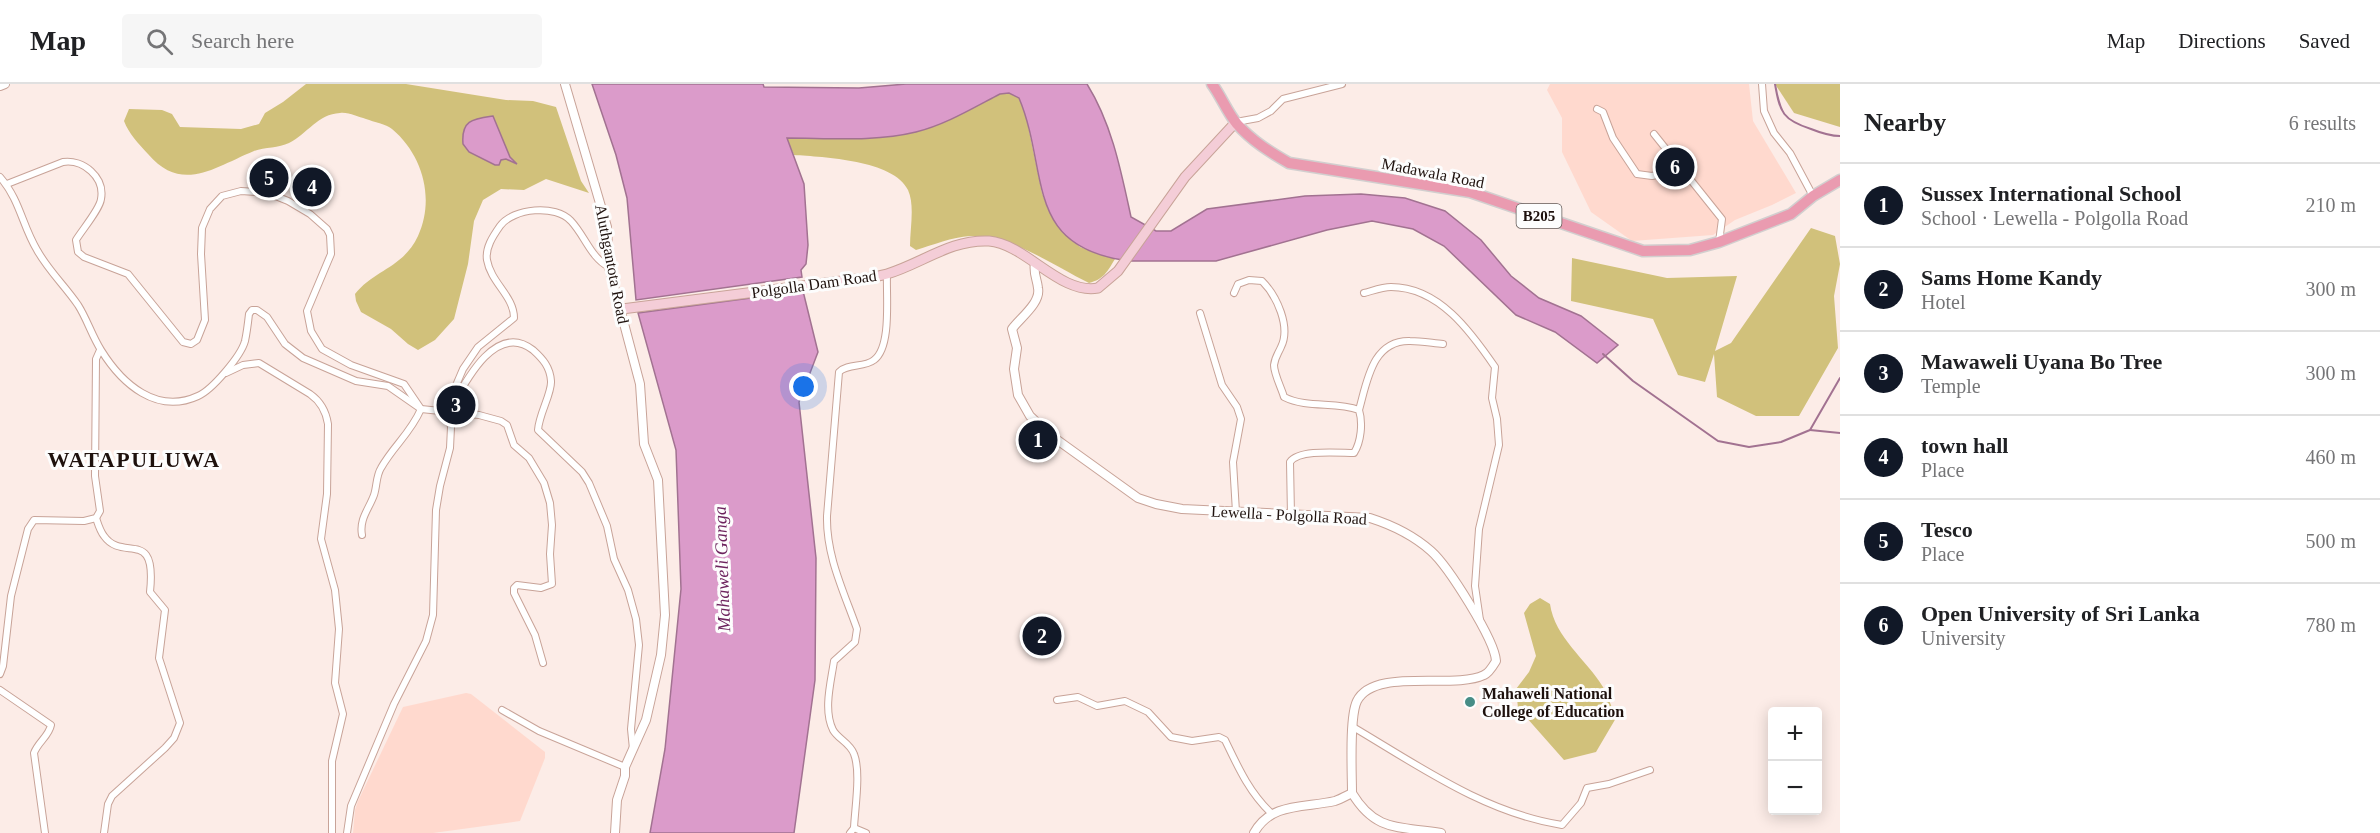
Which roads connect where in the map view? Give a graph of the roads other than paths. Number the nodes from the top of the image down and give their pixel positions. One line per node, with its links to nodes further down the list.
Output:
1 (4, 84): 6 (street)
2 (565, 84): 17 (street, Aluthgantota Road)
3 (1212, 84): 8 (main road, Madawala Road / B205)
4 (1342, 84): 8 (street)
5 (1762, 84): 14 (street)
6 (0, 86)
7 (1598, 109): 10 (street)
8 (1236, 123): 15 (main road, Madawala Road / B205); 16 (main road, Polgolla Dam Road)
9 (1653, 134): 10 (street)
10 (1683, 169): 15 (street)
11 (0, 177): 13 (street)
12 (1840, 180): 14 (main road, Madawala Road / B205)
13 (7, 184): 24 (street); 26 (street)
14 (1812, 196): 15 (main road, Madawala Road / B205)
15 (1719, 243)
16 (1035, 263): 18 (main road, Polgolla Dam Road); 29 (street, Lewella - Polgolla Road)
17 (609, 267): 21 (street, Aluthgantota Road); 28 (street)
18 (887, 274): 21 (main road, Polgolla Dam Road); 45 (street)
19 (1234, 292): 27 (street)
20 (1364, 293): 33 (street)
21 (622, 309): 40 (street, Aluthgantota Road)
22 (1200, 313): 29 (street)
23 (1443, 344): 27 (street)
24 (100, 350): 25 (street); 31 (street)
25 (224, 375): 26 (street); 48 (street)
26 (421, 410): 28 (street); 32 (street)
27 (1359, 410): 30 (street)
28 (448, 414): 34 (street); 40 (street); 49 (street)
29 (1236, 512): 30 (street, Lewella - Polgolla Road)
30 (1291, 515): 33 (street, Lewella - Polgolla Road)
31 (96, 518): 35 (street); 47 (street)
32 (362, 535)
33 (1480, 620): 39 (street, Lewella - Polgolla Road)
34 (543, 663)
35 (0, 674)
36 (0, 690): 46 (street)
37 (1057, 700): 44 (street)
38 (502, 710): 41 (street)
39 (1353, 727): 42 (street); 43 (street, Lewella - Polgolla Road)
40 (633, 752): 41 (street, Aluthgantota Road)
41 (625, 767): 50 (street, Aluthgantota Road)
42 (1650, 770)
43 (1352, 793): 44 (street); 53 (street)
44 (1271, 813): 52 (street)
45 (852, 830): 51 (street)
46 (45, 833)
47 (104, 833)
48 (332, 833)
49 (347, 833)
50 (615, 833)
51 (866, 833)
52 (1254, 833)
53 (1441, 833)

